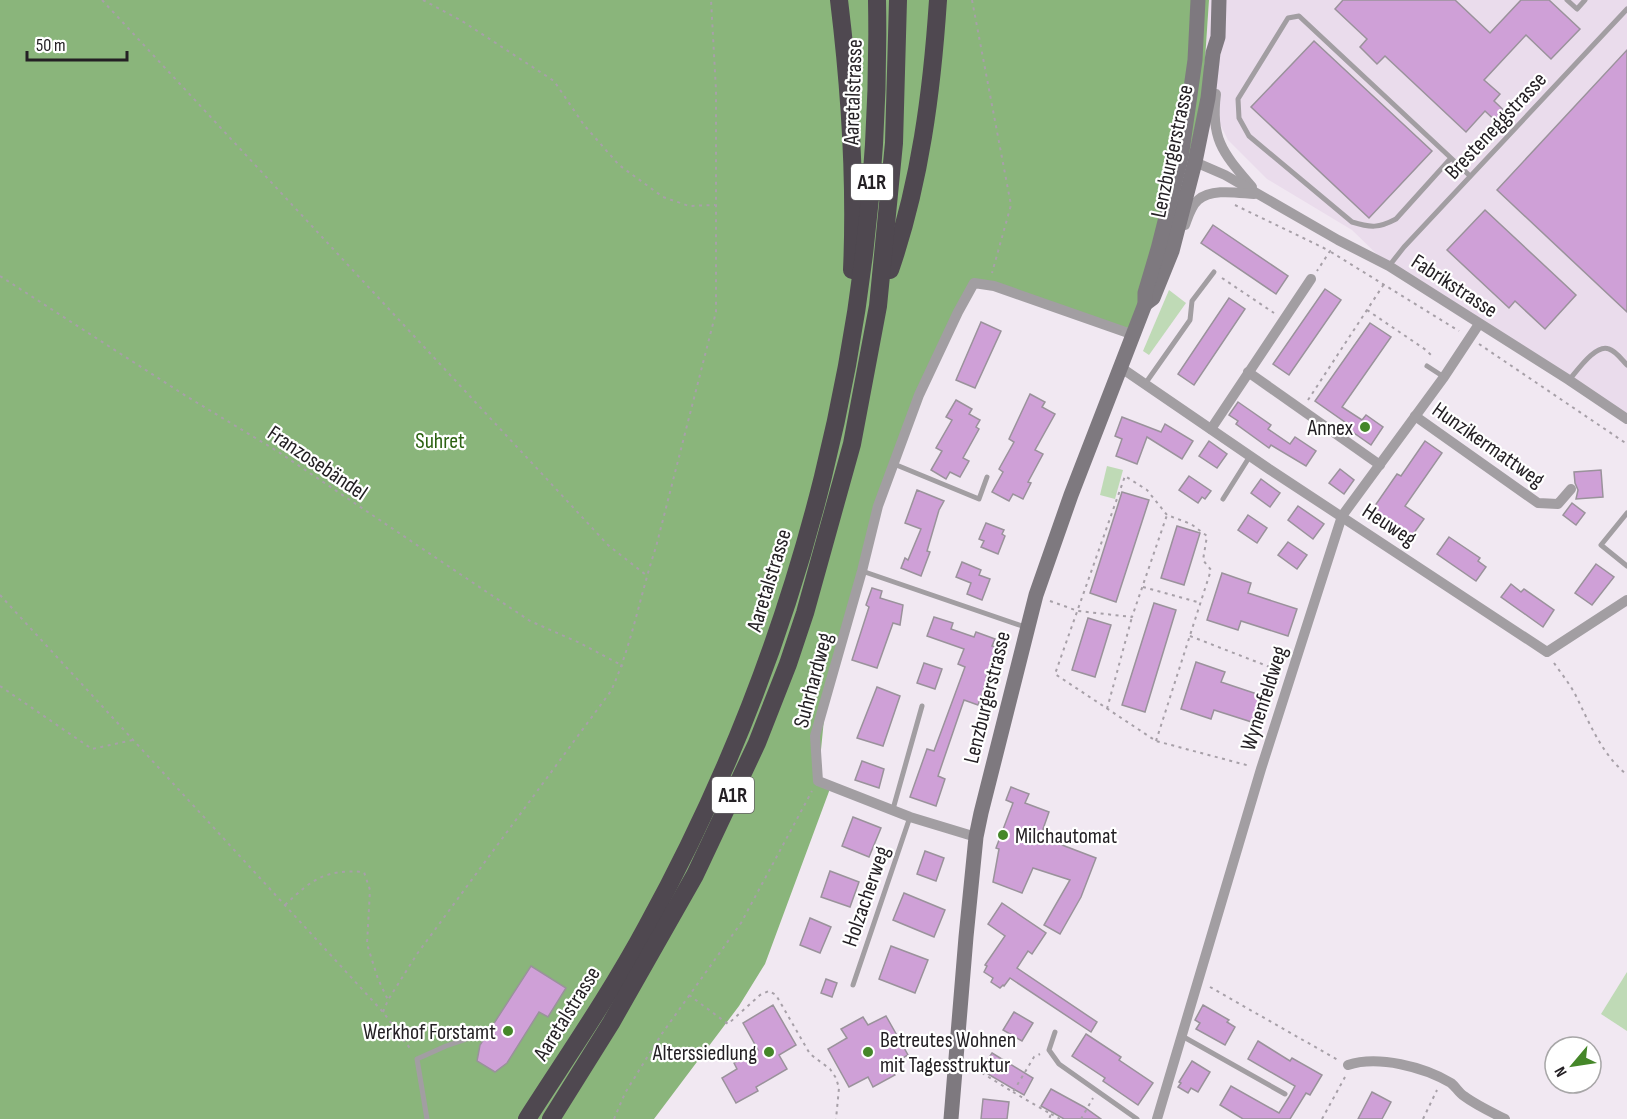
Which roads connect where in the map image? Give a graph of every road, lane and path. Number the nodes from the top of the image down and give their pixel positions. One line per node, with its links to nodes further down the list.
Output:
1 (102, 0): 57 (path)
2 (423, 0): 20 (path)
3 (711, 0): 20 (path)
4 (839, 0): 34 (highway)
5 (877, 0): 34 (highway, Aaretalstrasse / A1R)
6 (898, 0): 29 (highway, Aaretalstrasse / A1R)
7 (938, 0): 29 (highway)
8 (972, 0): 27 (path)
9 (1198, 0): 16 (main road, Lenzburgerstrasse)
10 (1219, 0): 14 (main road, Lenzburgerstrasse)
11 (1567, 0): 12 (lane)
12 (1585, 0)
13 (1627, 9): 17 (lane, Bresteneggstrasse)
14 (1218, 38): 16 (main road, Lenzburgerstrasse); 18 (street, Fabrikstrasse)
15 (1451, 159): 15 (lane); 17 (lane)
16 (1188, 160): 18 (street, Fabrikstrasse); 21 (main road, Lenzburgerstrasse); 28 (main road, Lenzburgerstrasse)
17 (1470, 177): 22 (lane, Bresteneggstrasse)
18 (1257, 194): 21 (street, Fabrikstrasse); 22 (street, Fabrikstrasse)
19 (1234, 205): 25 (path)
20 (715, 206): 57 (path)
21 (1172, 251): 28 (main road, Lenzburgerstrasse)
22 (1389, 266): 32 (street, Fabrikstrasse)
23 (1214, 272): 31 (path); 41 (lane)
24 (0, 276): 68 (path, Franzosebändel)
25 (1311, 279): 31 (street)
26 (1384, 284): 30 (path)
27 (988, 285): 33 (street); 47 (street, Suhrhardweg)
28 (1145, 304): 33 (main road, Lenzburgerstrasse)
29 (878, 306): 101 (highway, Aaretalstrasse / A1R)
30 (1367, 310): 39 (path); 42 (path)
31 (1284, 320): 38 (street)
32 (1479, 324): 39 (street, Wynenfeldweg); 40 (street, Fabrikstrasse)
33 (1134, 335): 37 (main road, Lenzburgerstrasse)
34 (849, 363): 100 (highway, Aaretalstrasse / A1R)
35 (1627, 365): 40 (lane)
36 (1427, 366): 39 (lane)
37 (1120, 367): 41 (street, Heuweg); 60 (main road, Lenzburgerstrasse)
38 (1248, 372): 42 (street, Heuweg); 45 (street)
39 (1445, 374): 43 (street, Wynenfeldweg)
40 (1569, 380): 44 (street, Fabrikstrasse)
41 (1144, 384): 45 (street, Heuweg)
42 (1302, 410): 48 (street, Heuweg)
43 (1415, 416): 48 (street, Wynenfeldweg); 50 (street, Hunzikermattweg)
44 (1627, 419)
45 (1211, 429): 46 (street, Heuweg)
46 (1250, 456): 51 (lane); 54 (street, Heuweg)
47 (894, 464): 49 (lane); 56 (street, Suhrhardweg)
48 (1380, 465): 54 (street, Wynenfeldweg)
49 (987, 477)
50 (1570, 489)
51 (1223, 500)
52 (1627, 513): 55 (lane)
53 (1167, 515): 58 (path); 62 (path); 63 (path)
54 (1342, 516): 67 (street, Heuweg); 69 (street, Wynenfeldweg)
55 (1627, 566)
56 (862, 571): 65 (lane); 77 (street, Suhrhardweg)
57 (646, 575): 68 (path)
58 (1142, 587): 62 (path); 64 (path)
59 (0, 594): 73 (path)
60 (1036, 596): 63 (path); 65 (main road, Lenzburgerstrasse)
61 (1627, 600): 67 (street)
62 (1201, 603): 66 (path)
63 (1078, 611): 64 (path); 72 (path)
64 (1132, 616): 72 (path)
65 (1026, 628): 80 (main road, Lenzburgerstrasse)
66 (1190, 636): 69 (path); 74 (path)
67 (1547, 652): 76 (path)
68 (622, 666): 85 (path)
69 (1291, 675): 75 (street, Wynenfeldweg)
70 (0, 686): 73 (path)
71 (922, 706): 78 (lane)
72 (1107, 709): 74 (path)
73 (133, 740): 81 (path)
74 (1156, 741): 75 (path)
75 (1261, 769): 82 (street, Wynenfeldweg)
76 (1627, 775)
77 (818, 781): 78 (street); 84 (path)
78 (893, 809): 79 (street)
79 (910, 817): 80 (street); 83 (lane, Holzacherweg)
80 (976, 837): 91 (main road, Lenzburgerstrasse)
81 (285, 905): 85 (path); 86 (path)
82 (1199, 982): 88 (street, Wynenfeldweg); 93 (path)
83 (853, 985)
84 (689, 995): 102 (path); 103 (path)
85 (388, 1000): 86 (path)
86 (383, 1012): 92 (path)
87 (1055, 1032): 90 (lane)
88 (1182, 1035): 97 (lane); 109 (street, Wynenfeldweg)
89 (476, 1036): 92 (lane)
90 (1049, 1050): 95 (lane); 96 (path)
91 (956, 1057): 96 (path); 104 (main road, Lenzburgerstrasse)
92 (417, 1059): 99 (lane)
93 (1348, 1065): 94 (street); 110 (path)
94 (1434, 1075): 111 (path); 112 (street)
95 (1097, 1090): 107 (path); 108 (lane)
96 (1013, 1092): 98 (path)
97 (1285, 1094)
98 (1051, 1114): 105 (path); 106 (path)
99 (427, 1119)
100 (527, 1119)
101 (551, 1119)
102 (614, 1119)
103 (836, 1119)
104 (951, 1119)
105 (1049, 1119)
106 (1060, 1119)
107 (1081, 1119)
108 (1137, 1119)
109 (1157, 1119)
110 (1322, 1119)
111 (1423, 1119)
112 (1505, 1119)

